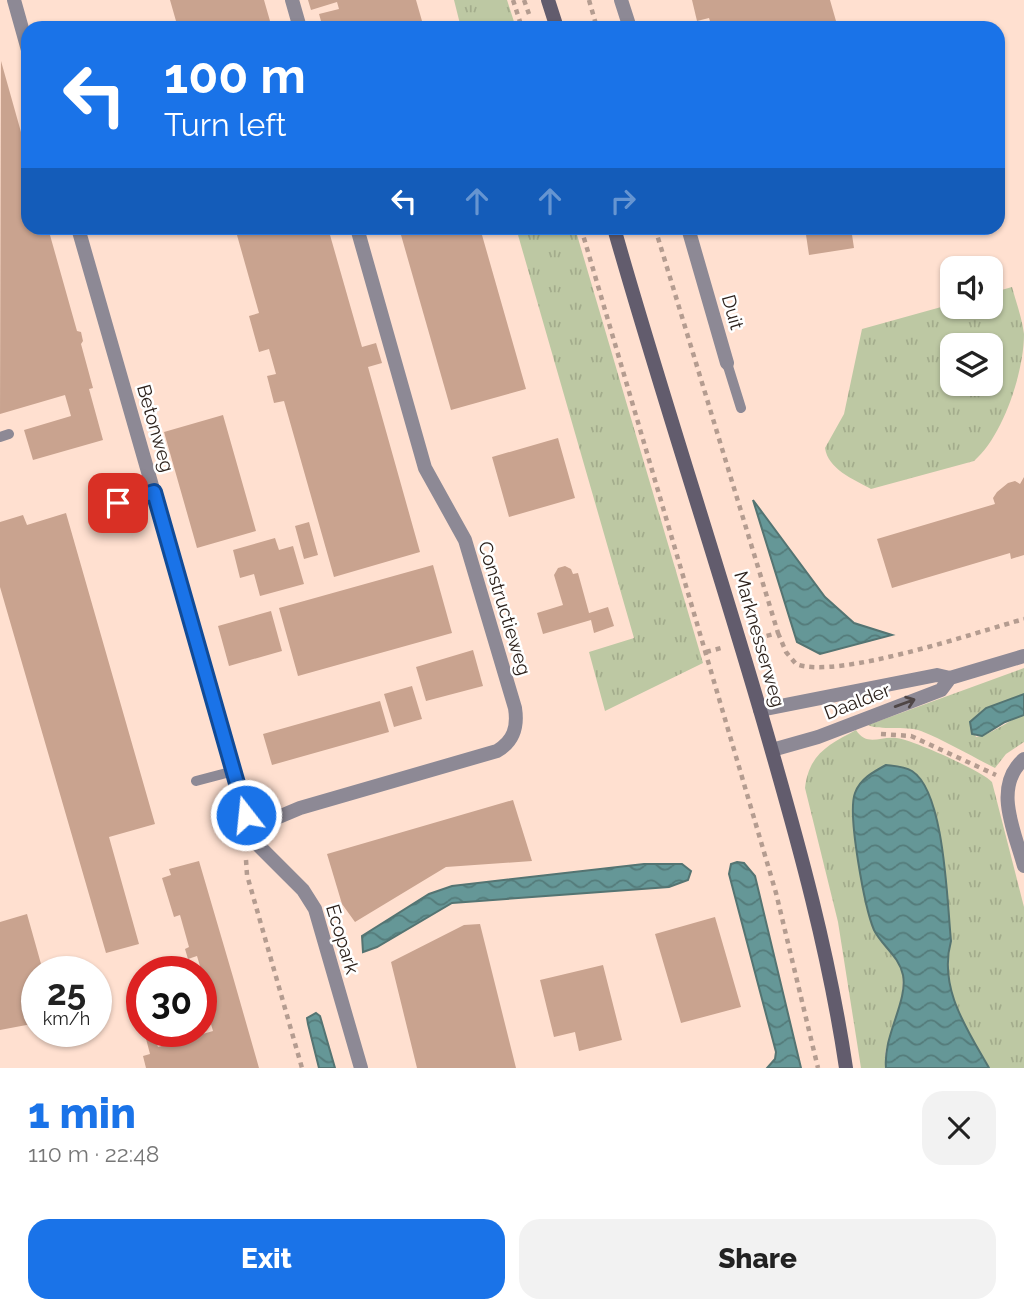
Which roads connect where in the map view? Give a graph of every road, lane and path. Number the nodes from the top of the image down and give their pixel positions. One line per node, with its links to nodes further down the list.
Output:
1 (14, 0): 14 (street)
2 (292, 0): 9 (street)
3 (513, 0): 10 (path)
4 (524, 0): 8 (path)
5 (548, 0): 11 (main road)
6 (589, 0): 12 (path)
7 (621, 0): 13 (street)
8 (529, 14)
9 (298, 21)
10 (520, 21)
11 (555, 21)
12 (595, 21)
13 (628, 21)
14 (21, 25)
15 (80, 235): 23 (street, Betonweg)
16 (359, 235): 39 (street, Constructieweg)
17 (583, 235): 29 (path)
18 (616, 235): 32 (main road, Marknesserweg)
19 (658, 235): 26 (path)
20 (690, 235): 21 (street, Duit)
21 (727, 363): 22 (lane, Duit)
22 (741, 408)
23 (154, 492): 24 (lane); 36 (street, Betonweg)
24 (118, 503)
25 (1024, 619): 26 (path)
26 (778, 633): 27 (path)
27 (760, 638)
28 (724, 647): 29 (path)
29 (706, 652): 43 (path)
30 (1024, 656): 31 (street, Daalder)
31 (950, 678): 32 (street, Daalder); 34 (street, Daalder, one-way to 31)
32 (761, 710): 34 (main road, Marknesserweg)
33 (873, 736): 37 (path)
34 (772, 750): 44 (main road, Marknesserweg)
35 (1024, 759): 40 (street)
36 (234, 771): 38 (lane); 39 (street, Betonweg)
37 (996, 775)
38 (196, 781)
39 (250, 840): 41 (path); 42 (street, Ecopark)
40 (1024, 866)
41 (302, 1068)
42 (361, 1068)
43 (818, 1068)
44 (846, 1068)

